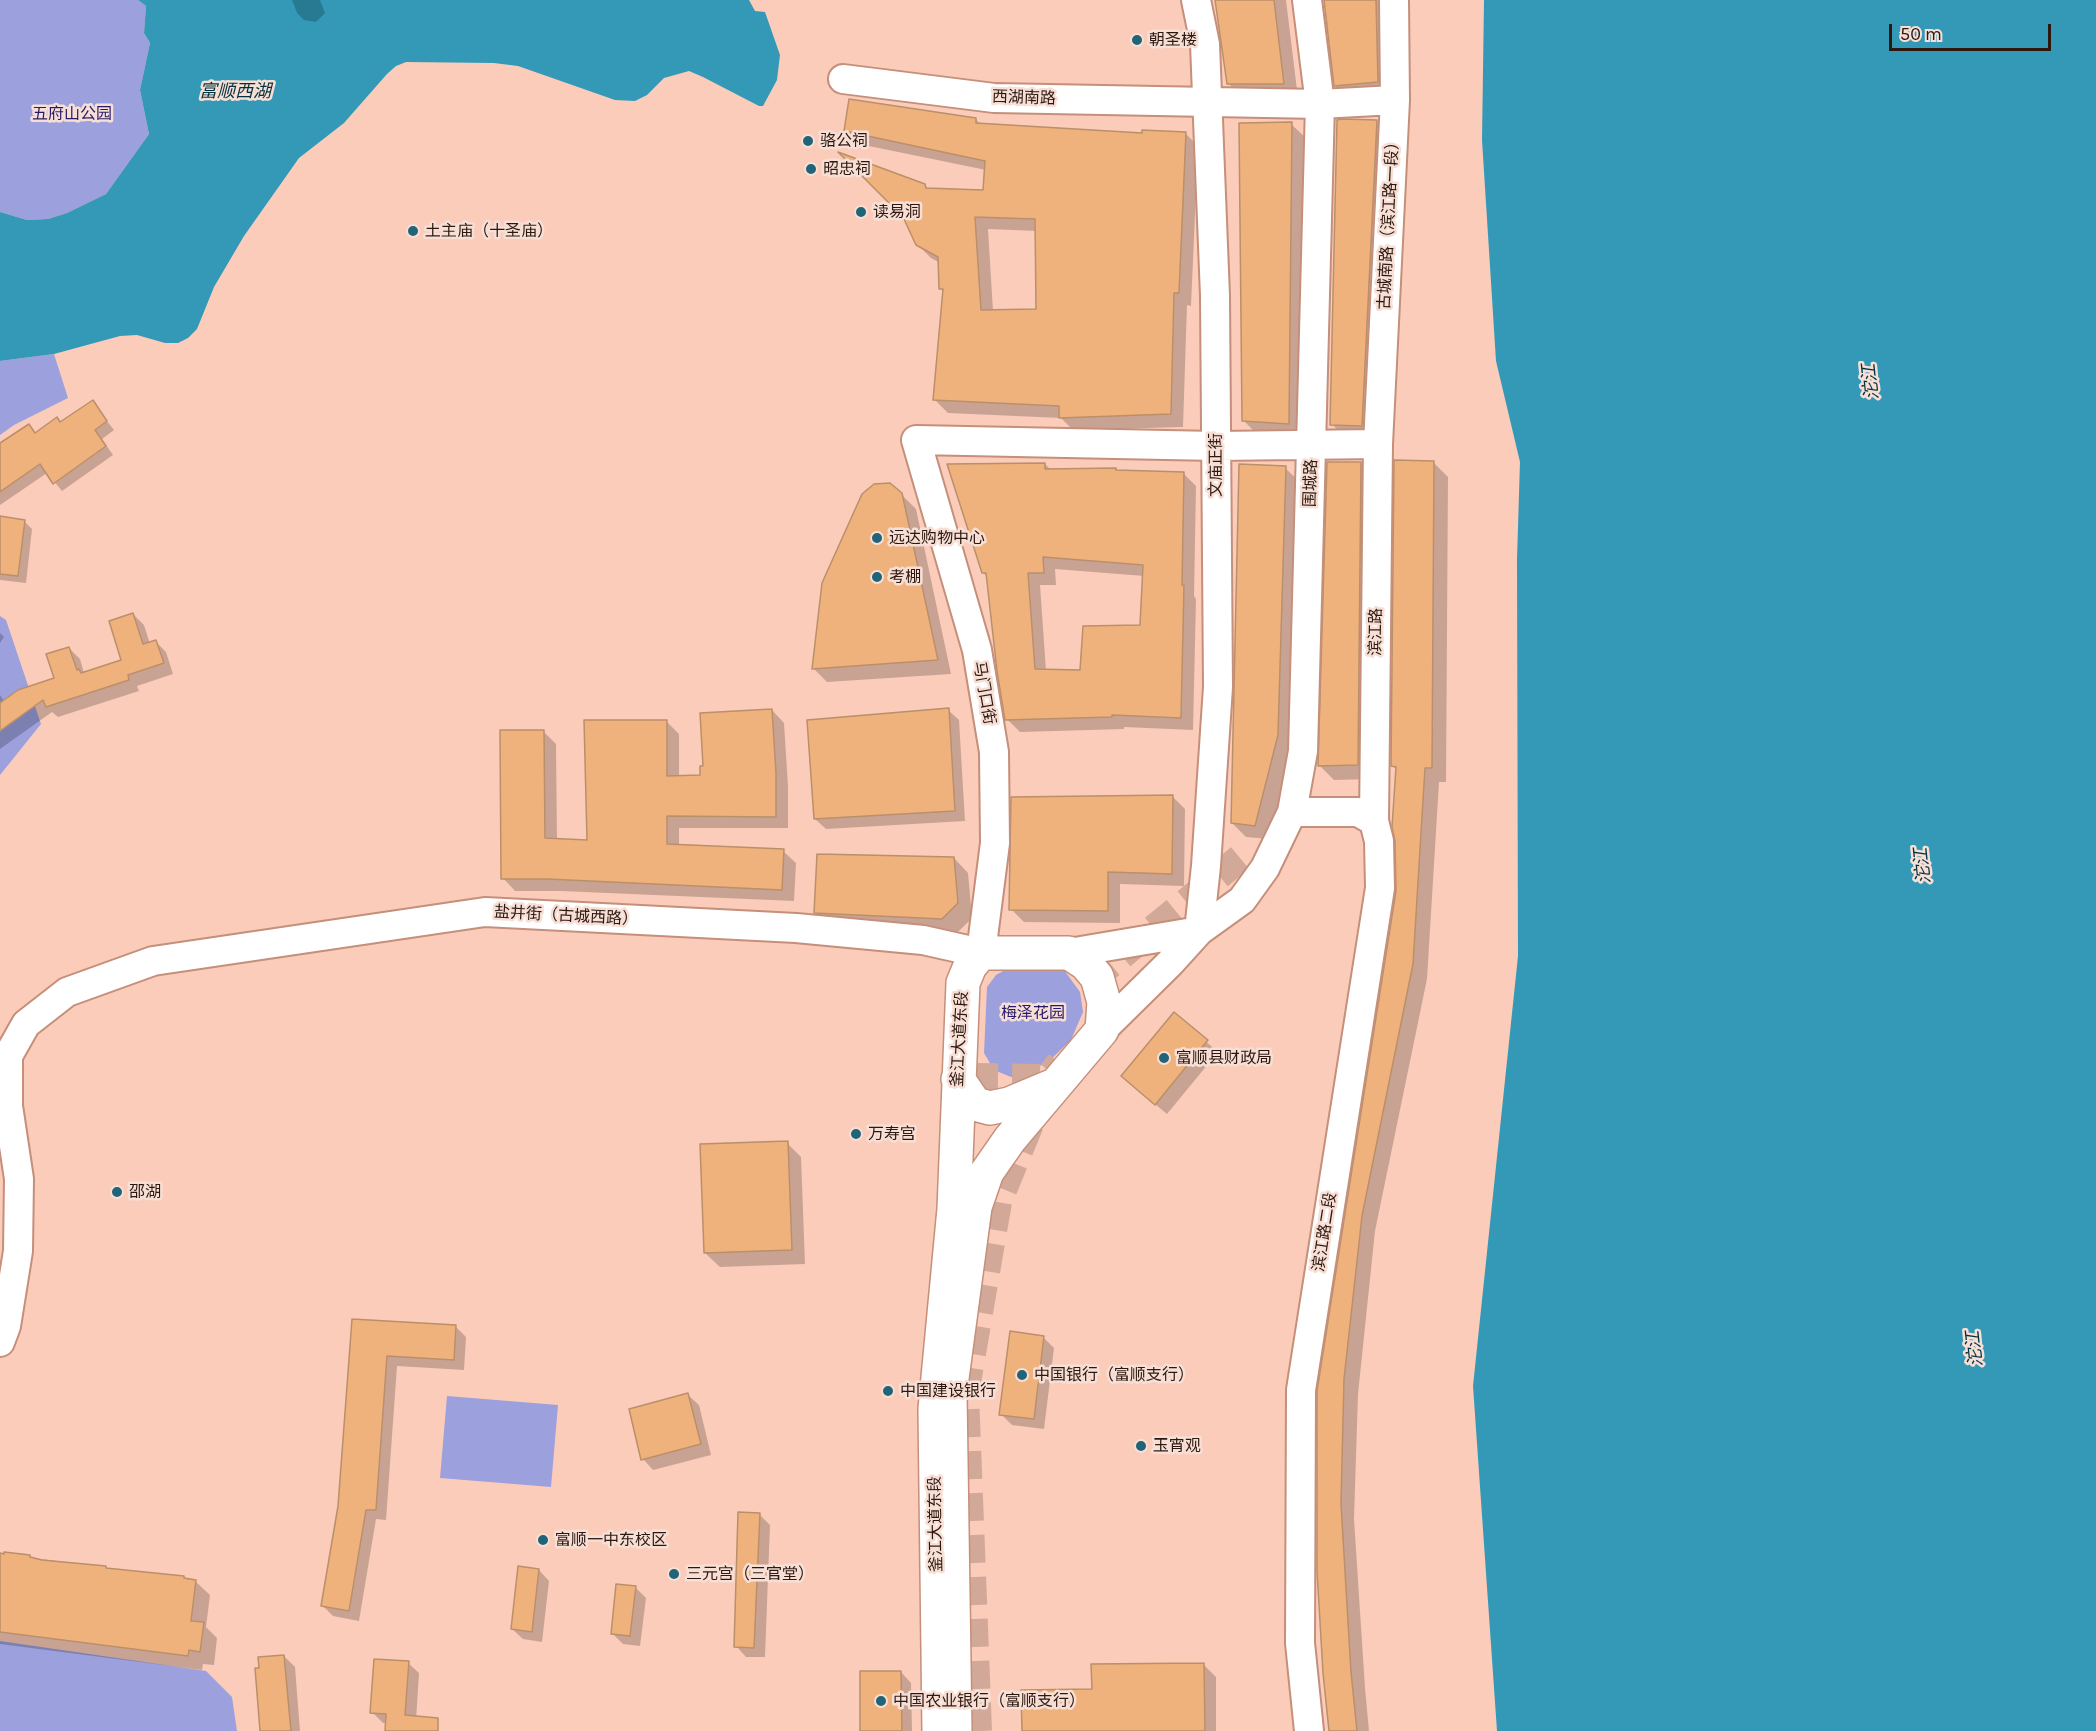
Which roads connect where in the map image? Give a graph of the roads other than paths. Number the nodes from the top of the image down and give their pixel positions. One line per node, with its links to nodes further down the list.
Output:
1 (1196, 0): 6 (street, 文庙正街)
2 (1307, 0): 7 (street, 围城路)
3 (1394, 0): 5 (street, 古城南路（滨江路一段）)
4 (843, 79): 6 (street, 西湖南路)
5 (1395, 100): 7 (street, 西湖南路); 8 (street, 古城南路（滨江路一段）)
6 (1207, 103): 7 (street, 西湖南路); 10 (street, 文庙正街)
7 (1320, 104): 9 (street, 围城路)
8 (1378, 444): 9 (street); 12 (street, 滨江路)
9 (1312, 445): 10 (street); 11 (street, 围城路)
10 (1216, 446): 13 (street, 文庙正街); 14 (street, 马门口街)
11 (1292, 812): 12 (street); 13 (street, 围城路)
12 (1374, 820): 22 (street, 滨江路二段)
13 (1199, 931): 15 (street); 16 (street)
14 (981, 953): 15 (main road); 17 (main road, 釜江大道东段); 19 (street, 盐井街（古城西路）)
15 (1069, 953): 16 (main road)
16 (1102, 1030): 18 (main road, 釜江大道东段)
17 (958, 1078): 18 (main road); 20 (main road, 釜江大道东段)
18 (1059, 1082): 21 (main road, 釜江大道东段)
19 (0, 1342)
20 (939, 1731)
21 (955, 1731)
22 (1309, 1731)

